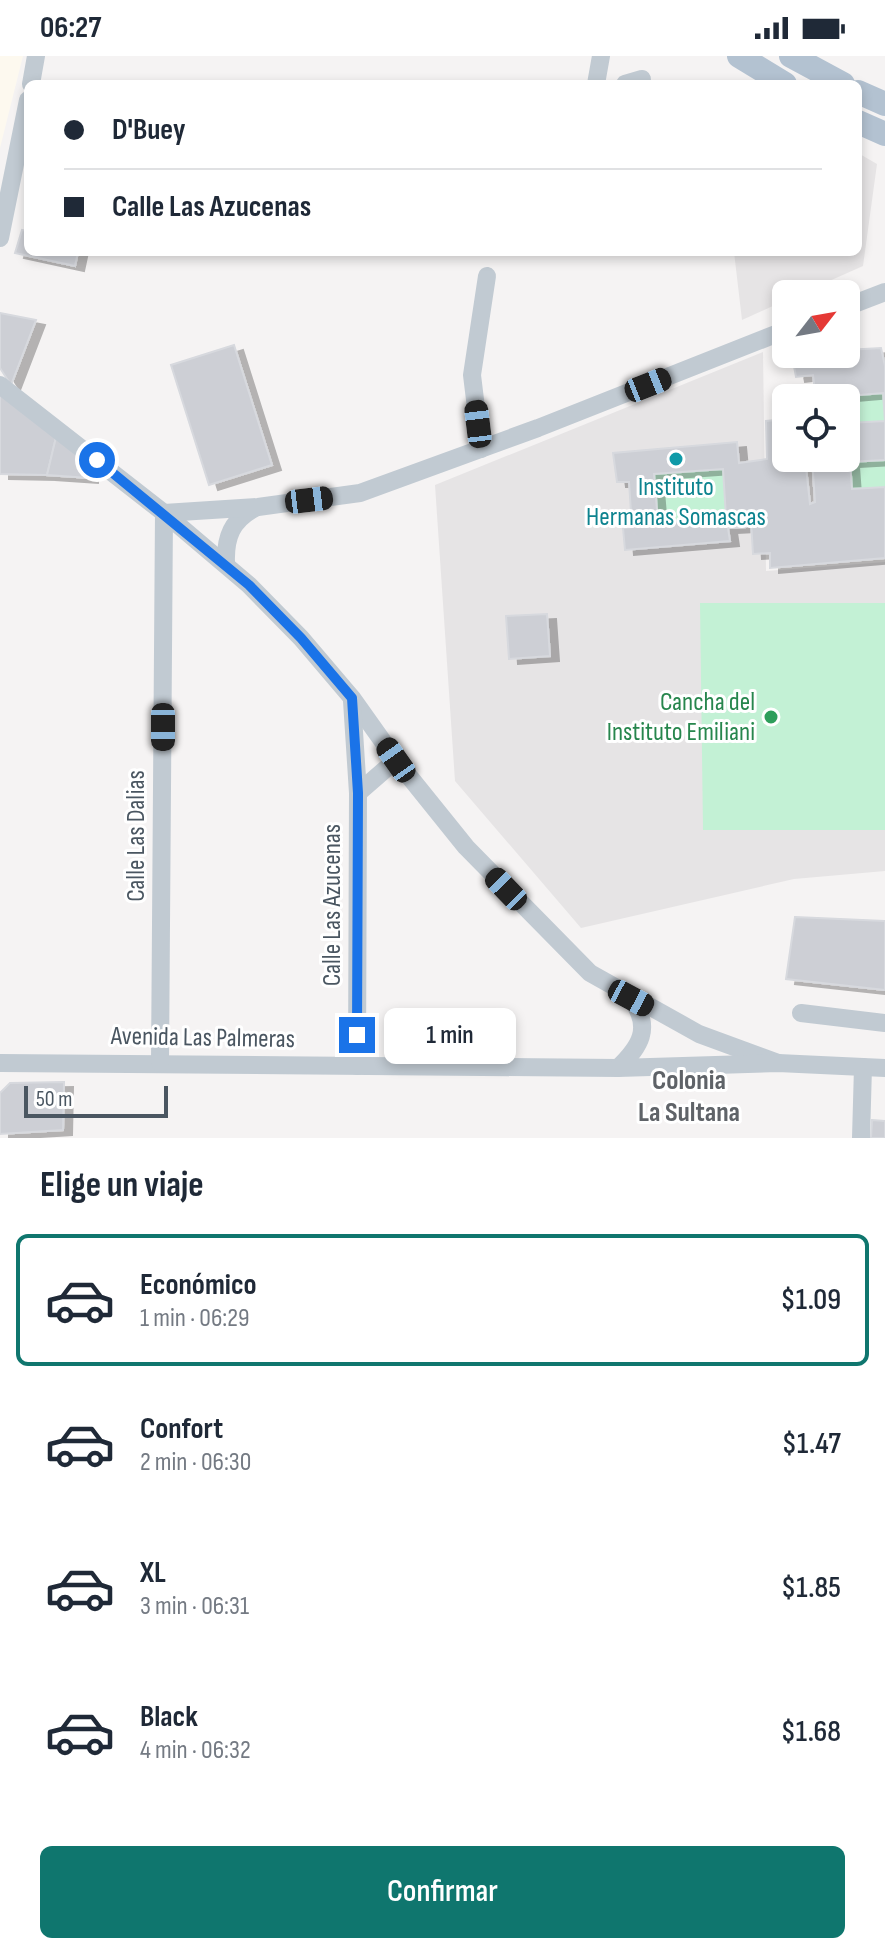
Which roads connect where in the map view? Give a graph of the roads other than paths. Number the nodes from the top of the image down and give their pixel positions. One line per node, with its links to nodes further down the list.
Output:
1 (36, 56): 5 (street)
2 (601, 56): 6 (street)
3 (739, 56): 7 (main road)
4 (791, 56): 8 (main road)
5 (32, 80)
6 (597, 80)
7 (778, 80)
8 (836, 80)
9 (24, 120): 12 (street)
10 (862, 124): 11 (main road)
11 (885, 134)
12 (0, 238)
13 (487, 276): 18 (street)
14 (885, 292): 15 (street)
15 (860, 302)
16 (772, 335): 18 (street)
17 (0, 385): 20 (street)
18 (481, 449): 19 (street)
19 (258, 507): 20 (street); 21 (street)
20 (164, 513): 21 (street); 29 (street, Calle Las Dalias)
21 (226, 563): 22 (street)
22 (352, 698): 23 (street); 24 (street, Calle Las Azucenas)
23 (396, 760): 24 (street, Calle Las Azucenas); 25 (street)
24 (358, 793): 31 (street, Calle Las Azucenas)
25 (631, 998): 30 (street); 33 (street)
26 (801, 1013): 27 (street)
27 (885, 1023)
28 (0, 1063): 29 (street, Avenida Las Palmeras)
29 (160, 1063): 31 (street, Avenida Las Palmeras)
30 (778, 1063): 32 (street, Avenida Las Palmeras); 33 (street, Avenida Las Palmeras)
31 (357, 1066): 33 (street, Avenida Las Palmeras)
32 (863, 1067): 34 (street, Avenida Las Palmeras); 35 (street)
33 (618, 1068)
34 (885, 1068)
35 (861, 1138)

